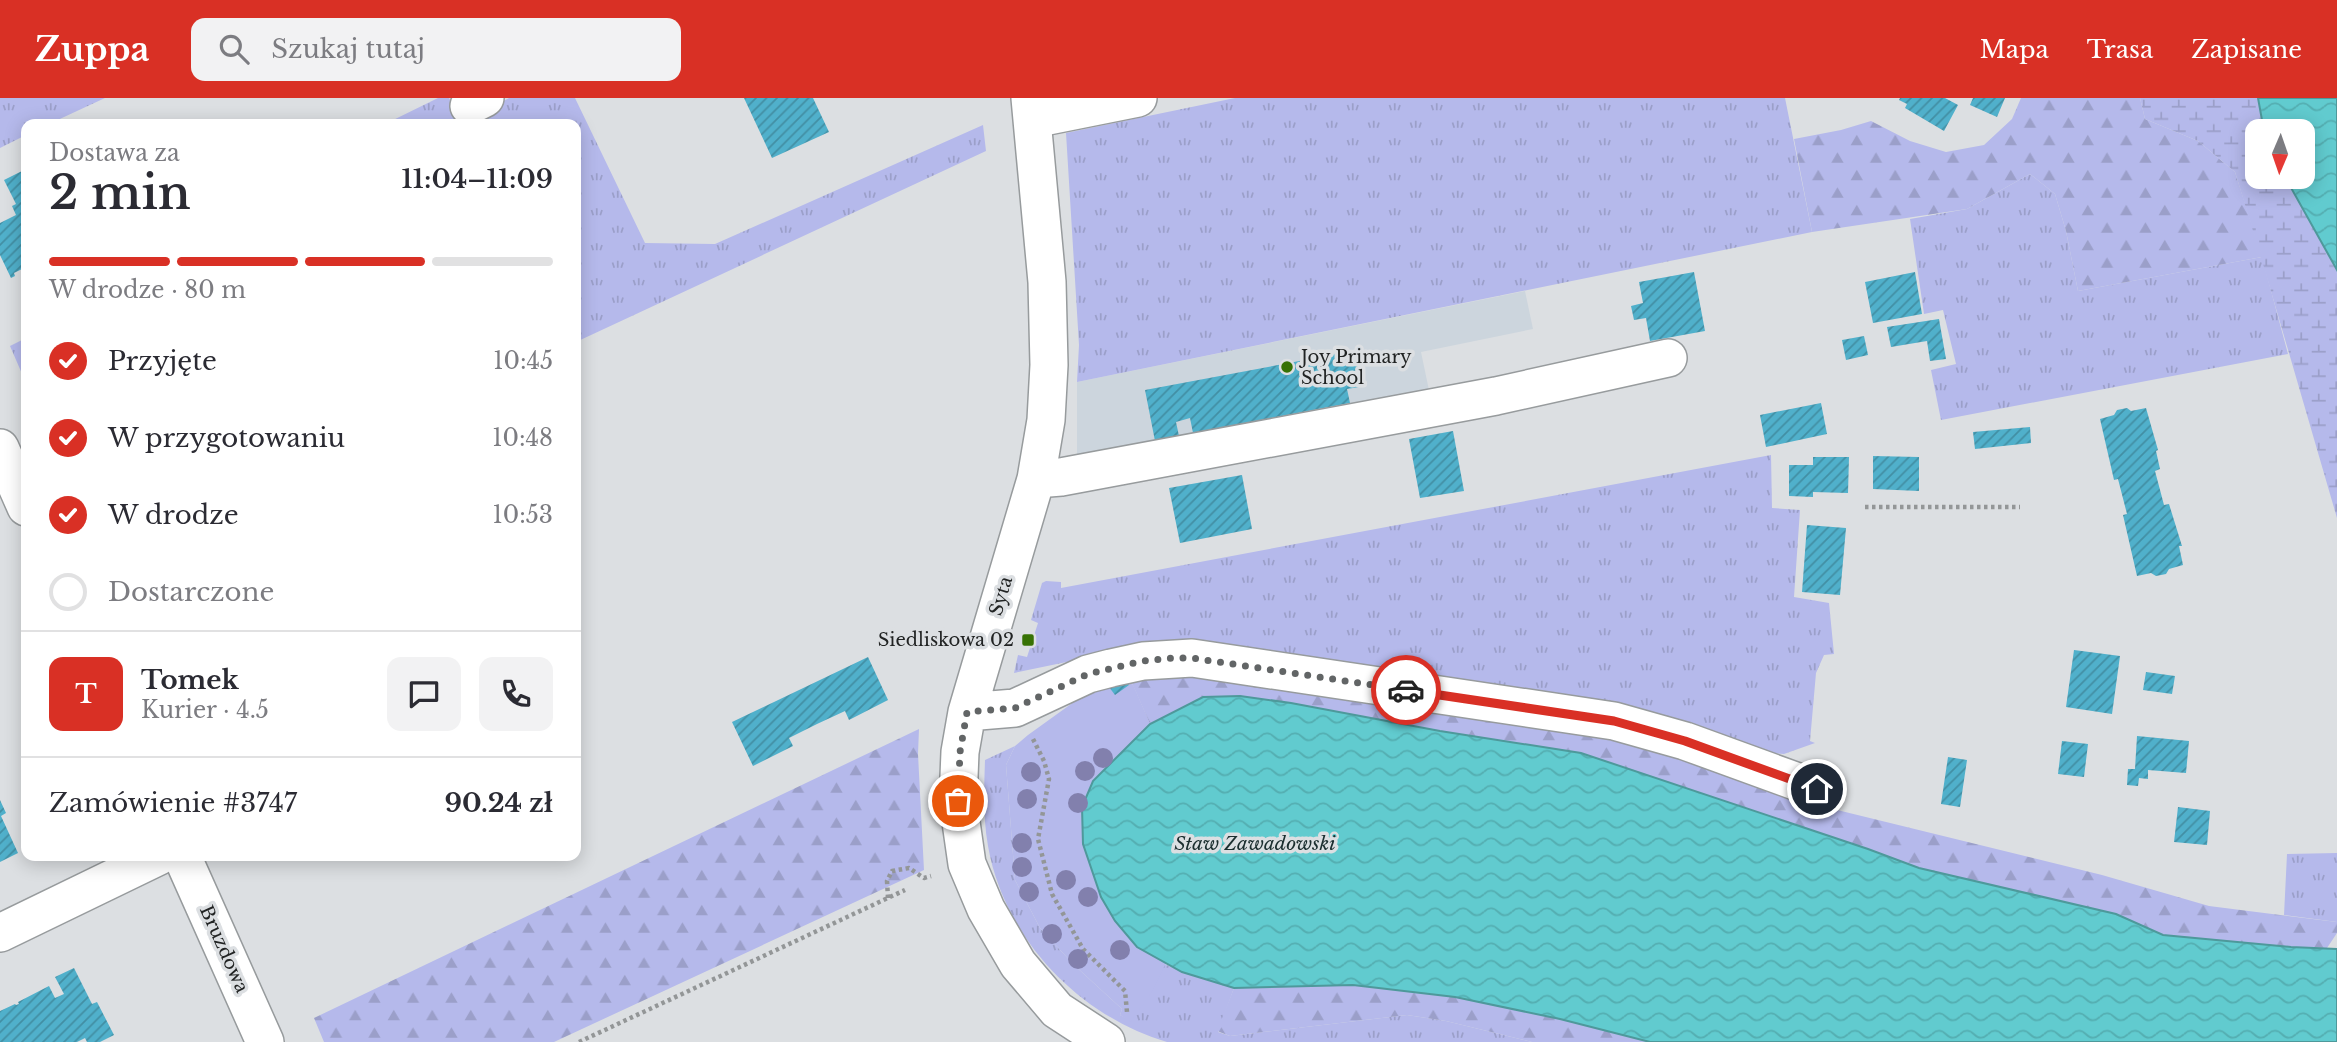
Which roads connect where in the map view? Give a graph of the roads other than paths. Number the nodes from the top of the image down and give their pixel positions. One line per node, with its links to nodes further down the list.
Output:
1 (1138, 98): 2 (street)
2 (1032, 108): 5 (street, Syta)
3 (1668, 358): 5 (street)
4 (0, 448): 6 (street)
5 (1036, 479): 7 (street, Syta)
6 (21, 496)
7 (967, 712): 8 (street); 12 (street, Syta)
8 (1817, 789)
9 (149, 861): 11 (street)
10 (184, 861): 13 (street, Bruzdowa)
11 (0, 933)
12 (1116, 1029)
13 (265, 1042)

